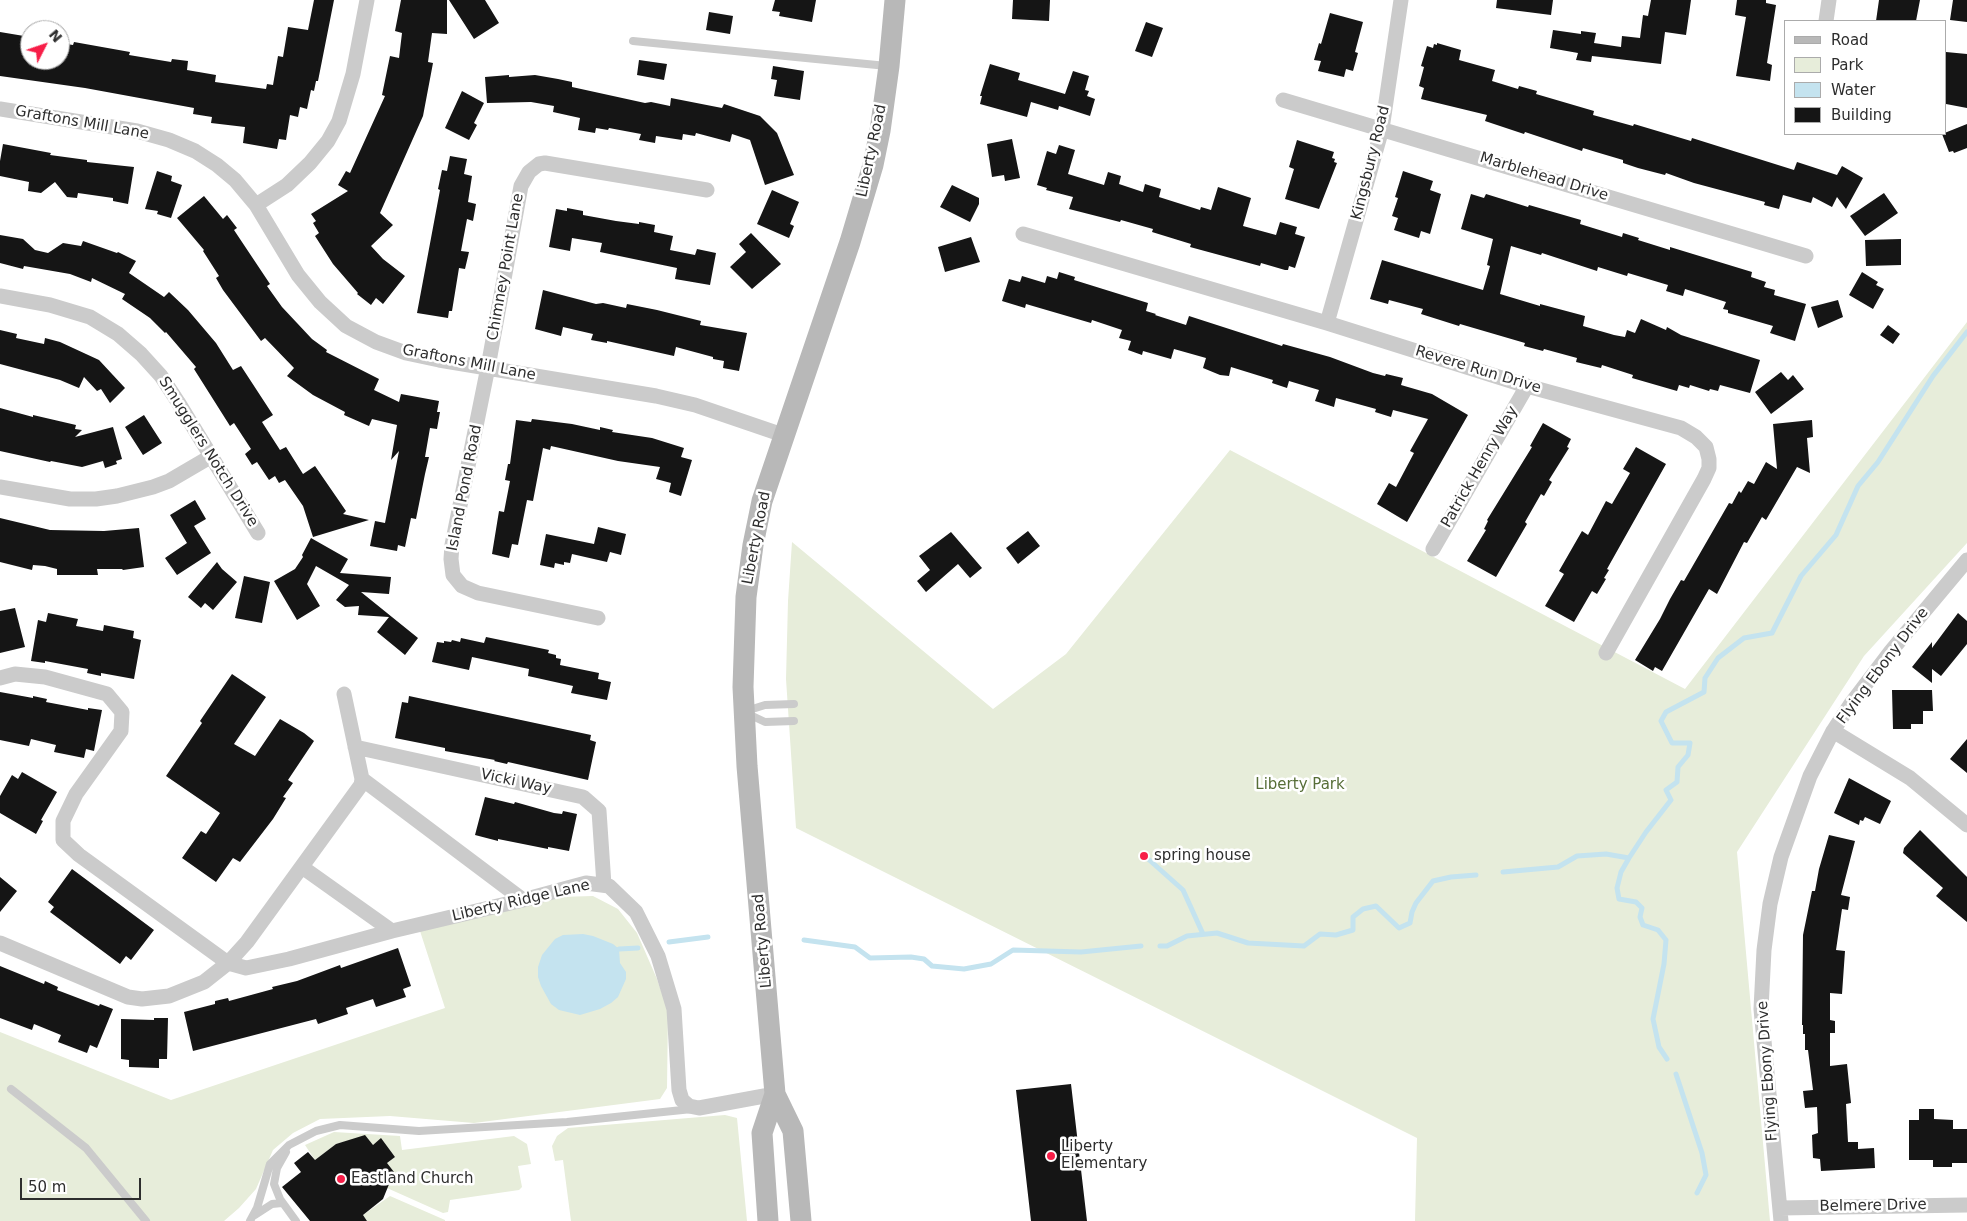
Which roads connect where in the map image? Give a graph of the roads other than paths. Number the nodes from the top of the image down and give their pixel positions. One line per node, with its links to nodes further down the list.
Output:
1 (367, 0): 12 (street)
2 (895, 0): 7 (main road, Liberty Road)
3 (1401, 0): 10 (street, Kingsbury Road)
4 (1829, 0): 5 (street)
5 (1826, 20)
6 (633, 41): 7 (lane)
7 (889, 66): 19 (main road, Liberty Road)
8 (1282, 100): 10 (street, Marblehead Drive)
9 (0, 109): 12 (street, Graftons Mill Lane)
10 (1382, 129): 14 (street, Marblehead Drive); 16 (street, Kingsbury Road)
11 (707, 190): 17 (street, Chimney Point Lane)
12 (256, 206): 17 (street, Graftons Mill Lane)
13 (1023, 234): 16 (street, Revere Run Drive)
14 (1806, 256)
15 (0, 296): 20 (street, Smugglers Notch Drive)
16 (1327, 323): 18 (street, Revere Run Drive)
17 (488, 367): 19 (street, Graftons Mill Lane); 25 (street, Island Pond Road)
18 (1527, 386): 23 (street, Patrick Henry Way); 26 (street, Revere Run Drive)
19 (784, 435): 30 (main road, Liberty Road)
20 (210, 457): 21 (street); 22 (street, Smugglers Notch Drive)
21 (0, 487)
22 (258, 533)
23 (1433, 549)
24 (1967, 560): 32 (street, Flying Ebony Drive)
25 (598, 618)
26 (1606, 652)
27 (0, 678): 41 (street, Liberty Ridge Lane)
28 (344, 694): 33 (street)
29 (794, 704): 30 (lane)
30 (744, 712): 31 (lane); 43 (main road, Liberty Road)
31 (794, 720)
32 (1833, 731): 35 (street); 48 (street, Flying Ebony Drive)
33 (355, 747): 34 (street); 37 (street, Vicki Way)
34 (362, 779): 36 (street); 38 (street)
35 (1967, 825)
36 (302, 867): 39 (street); 41 (street)
37 (604, 885): 38 (street, Liberty Ridge Lane); 44 (street, Liberty Ridge Lane)
38 (523, 900): 39 (street, Liberty Ridge Lane)
39 (392, 931): 41 (street, Liberty Ridge Lane)
40 (0, 943): 41 (street)
41 (228, 963)
42 (11, 1089): 50 (lane)
43 (775, 1094): 44 (street); 52 (main road, Liberty Road); 53 (main road, Liberty Road)
44 (699, 1108): 45 (lane)
45 (289, 1145): 46 (lane); 49 (lane)
46 (282, 1202): 49 (lane); 51 (lane)
47 (1967, 1205): 48 (street, Belmere Drive)
48 (1780, 1214)
49 (251, 1220)
50 (146, 1221)
51 (296, 1221)
52 (768, 1221)
53 (801, 1221)

